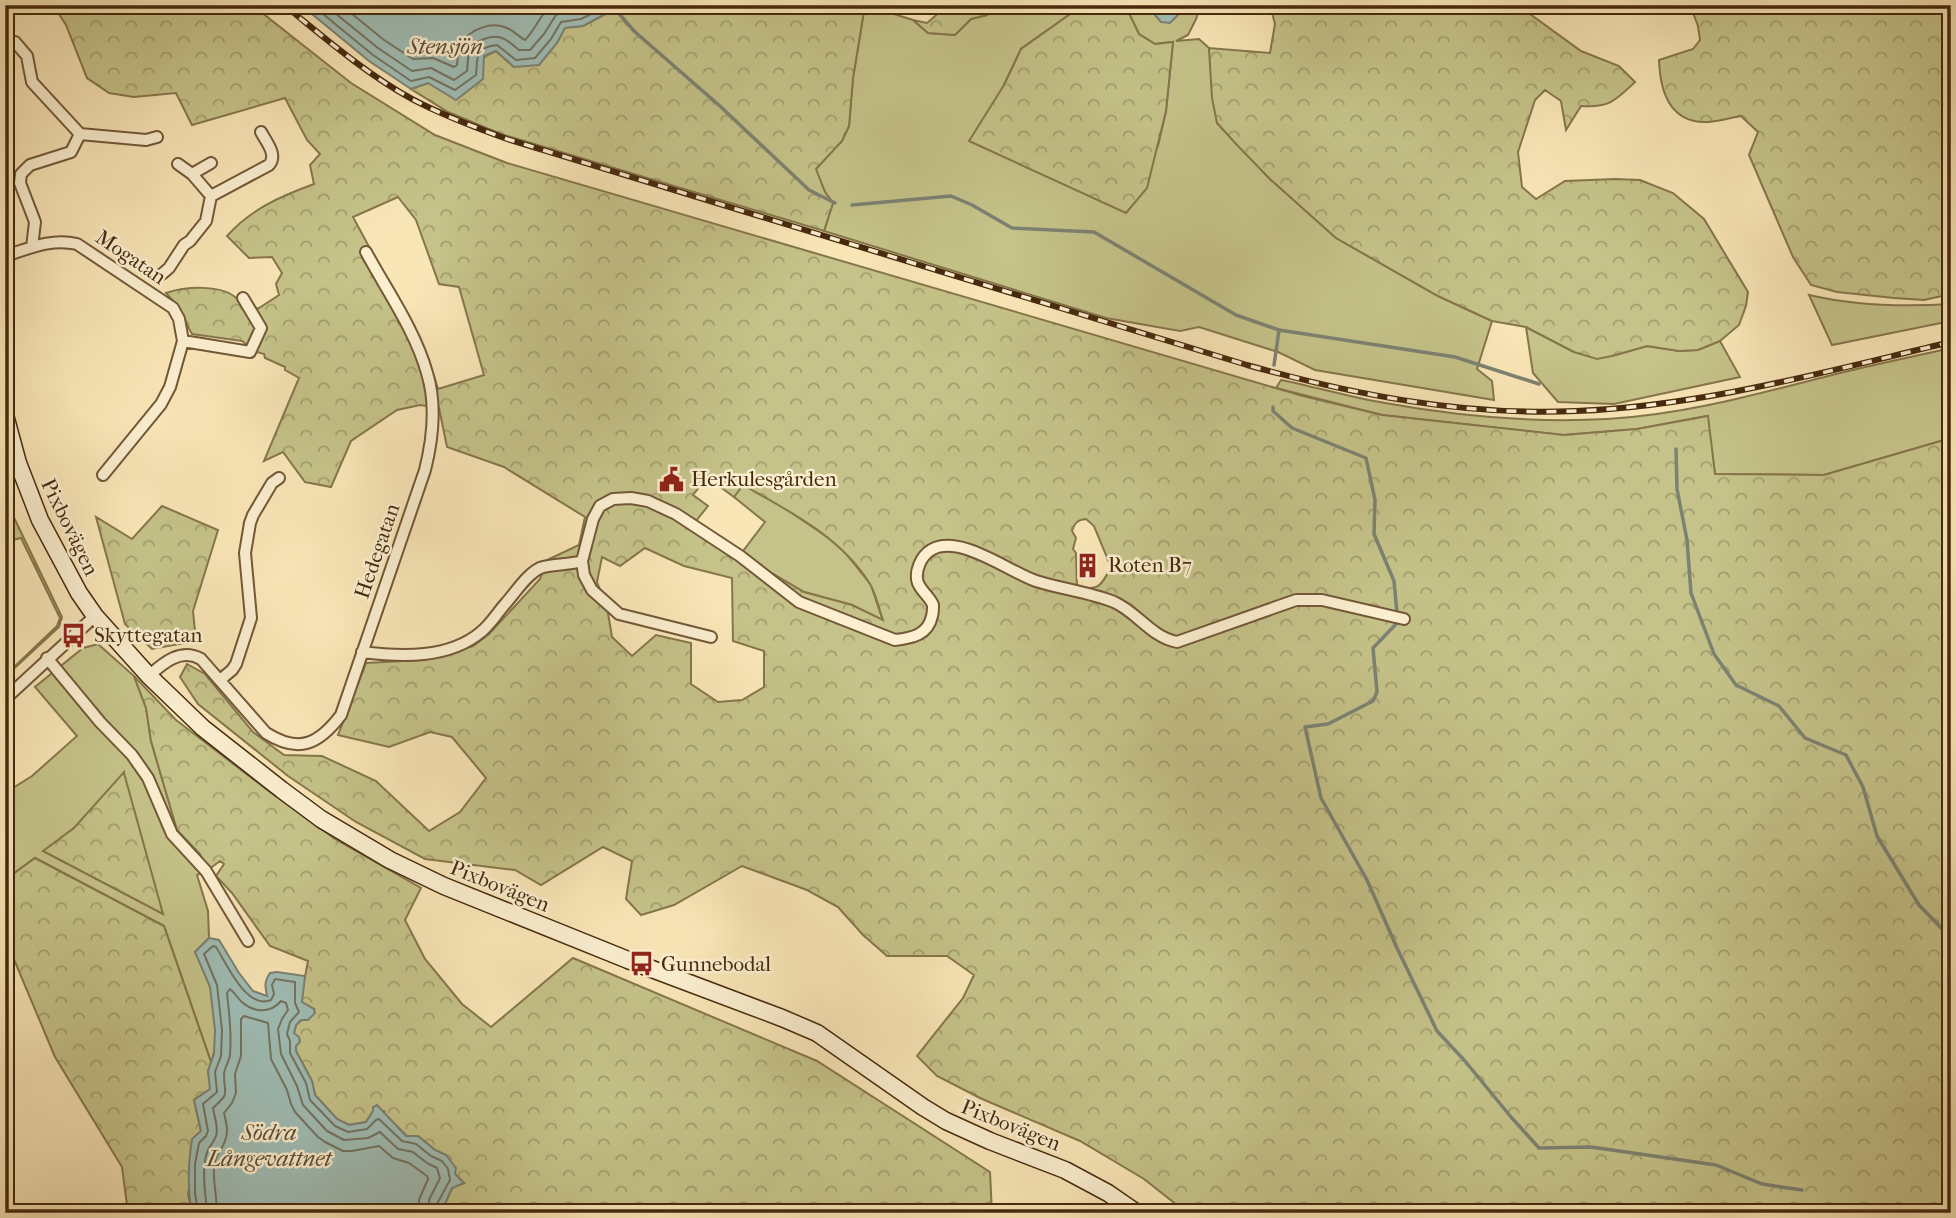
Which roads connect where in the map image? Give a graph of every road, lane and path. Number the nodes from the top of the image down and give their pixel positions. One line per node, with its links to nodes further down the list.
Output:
1 (15, 42): 3 (street)
2 (261, 132): 8 (street)
3 (80, 134): 4 (street); 9 (street)
4 (157, 137)
5 (211, 163): 7 (street)
6 (178, 164): 7 (street)
7 (192, 174): 8 (street)
8 (211, 196): 12 (street, Mogatan)
9 (32, 247): 11 (street, Mogatan); 14 (street, Mogatan)
10 (366, 252): 22 (street, Hedegatan)
11 (5, 256)
12 (162, 274)
13 (243, 298): 14 (street)
14 (183, 341): 16 (street)
15 (5, 415): 19 (street, Pixbovägen)
16 (103, 475)
17 (279, 478): 25 (street)
18 (582, 561): 20 (street); 21 (street); 22 (street)
19 (95, 616): 23 (street); 24 (street, Pixbovägen)
20 (1404, 619)
21 (711, 637)
22 (362, 652): 25 (street, Hedegatan)
23 (47, 658): 26 (street); 27 (street)
24 (149, 676): 25 (street, Hedegatan); 28 (street, Pixbovägen)
25 (220, 680)
26 (5, 699)
27 (248, 941)
28 (1137, 1213)

